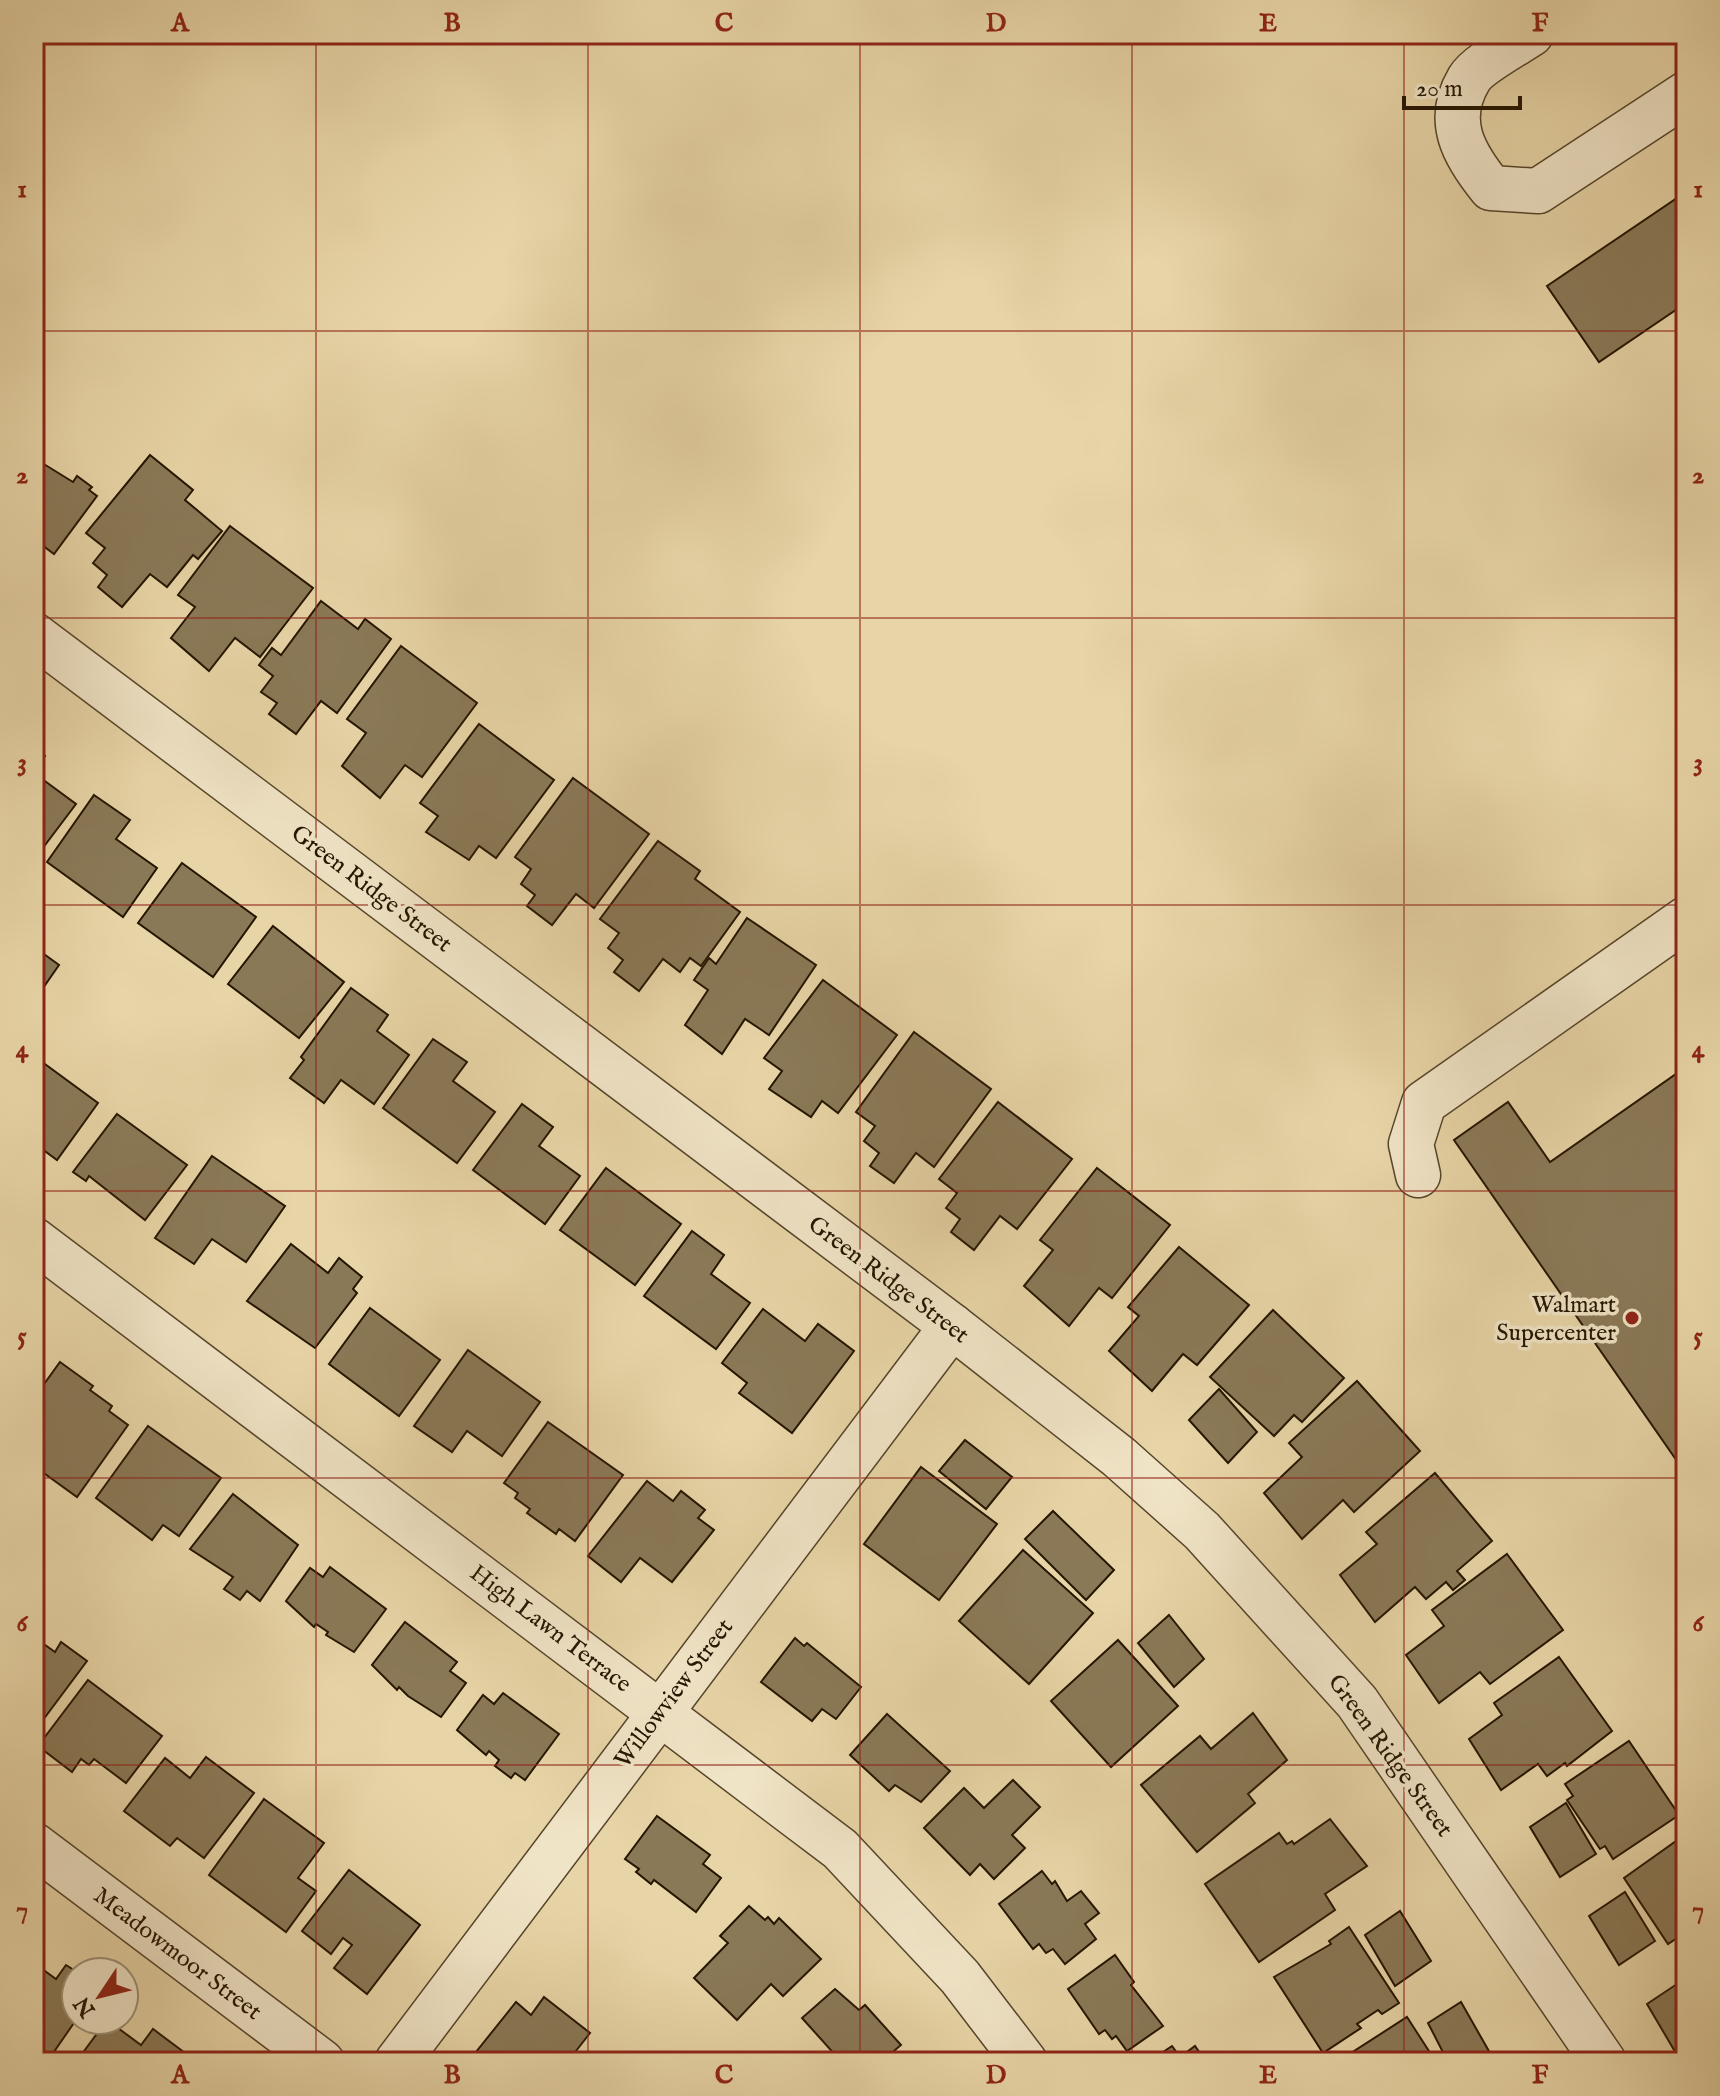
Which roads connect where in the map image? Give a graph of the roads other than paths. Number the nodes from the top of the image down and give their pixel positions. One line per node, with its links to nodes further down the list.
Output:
1 (1531, 34): 2 (street)
2 (1686, 94)
3 (34, 635): 7 (street, Green Ridge Street)
4 (1686, 919): 5 (street)
5 (1418, 1175)
6 (34, 1240): 8 (street, High Lawn Terrace)
7 (952, 1326): 8 (street, Willowview Street); 13 (street, Green Ridge Street)
8 (660, 1710): 11 (street, Willowview Street); 12 (street, High Lawn Terrace)
9 (34, 1845): 10 (street, Meadowmoor Street)
10 (322, 2062)
11 (397, 2062)
12 (1025, 2062)
13 (1604, 2062)

